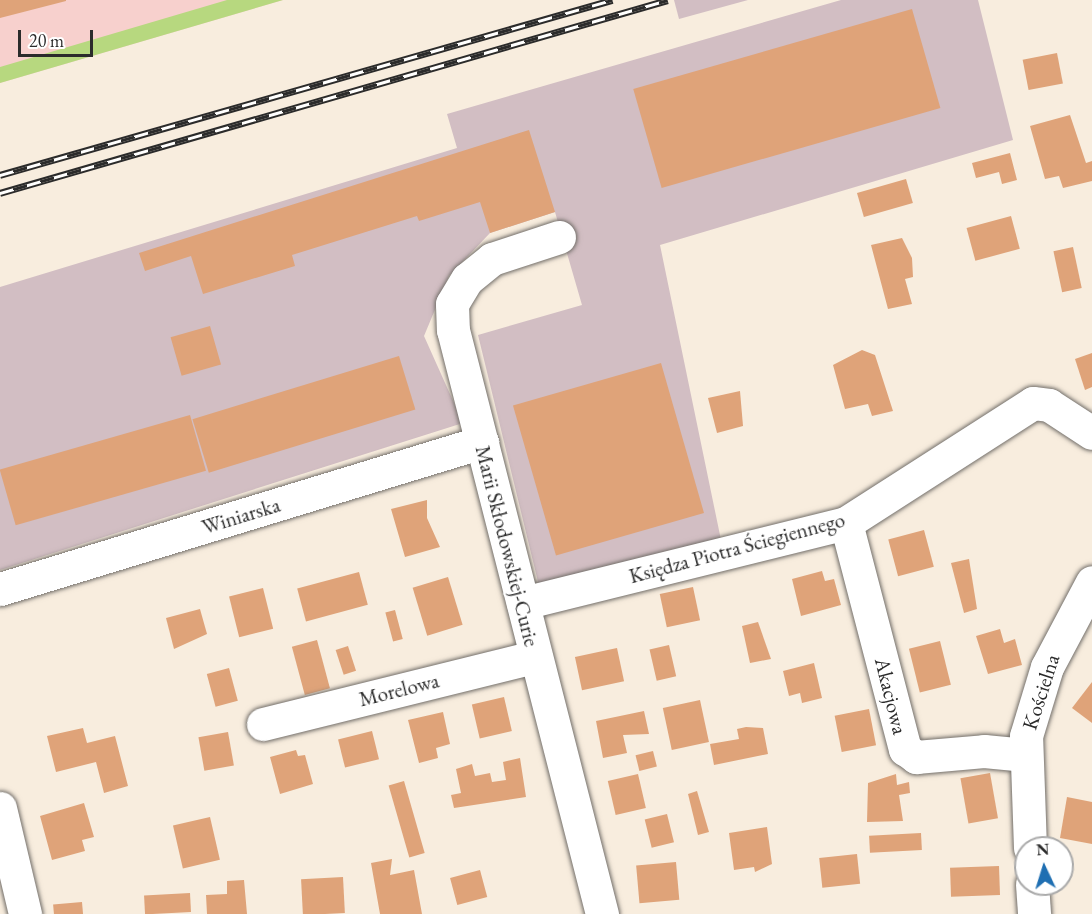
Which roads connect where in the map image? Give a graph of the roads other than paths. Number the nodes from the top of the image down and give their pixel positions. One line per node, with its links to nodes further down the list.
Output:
1 (559, 237): 3 (street, Marii Skłodowskiej-Curie)
2 (1092, 433): 4 (street, Księdza Piotra Ściegiennego)
3 (482, 442): 6 (street, Winiarska); 7 (street, Marii Skłodowskiej-Curie)
4 (846, 523): 7 (street, Księdza Piotra Ściegiennego); 10 (street, Akacjowa)
5 (1092, 582): 10 (street, Kościelna)
6 (0, 589)
7 (523, 603): 8 (street, Marii Skłodowskiej-Curie)
8 (534, 657): 9 (street, Morelowa); 15 (street, Marii Skłodowskiej-Curie)
9 (263, 724)
10 (1026, 755): 12 (street, Kościelna)
11 (0, 808): 14 (street)
12 (1029, 836)
13 (1033, 896): 16 (street)
14 (25, 914)
15 (602, 914)
16 (1034, 914)

